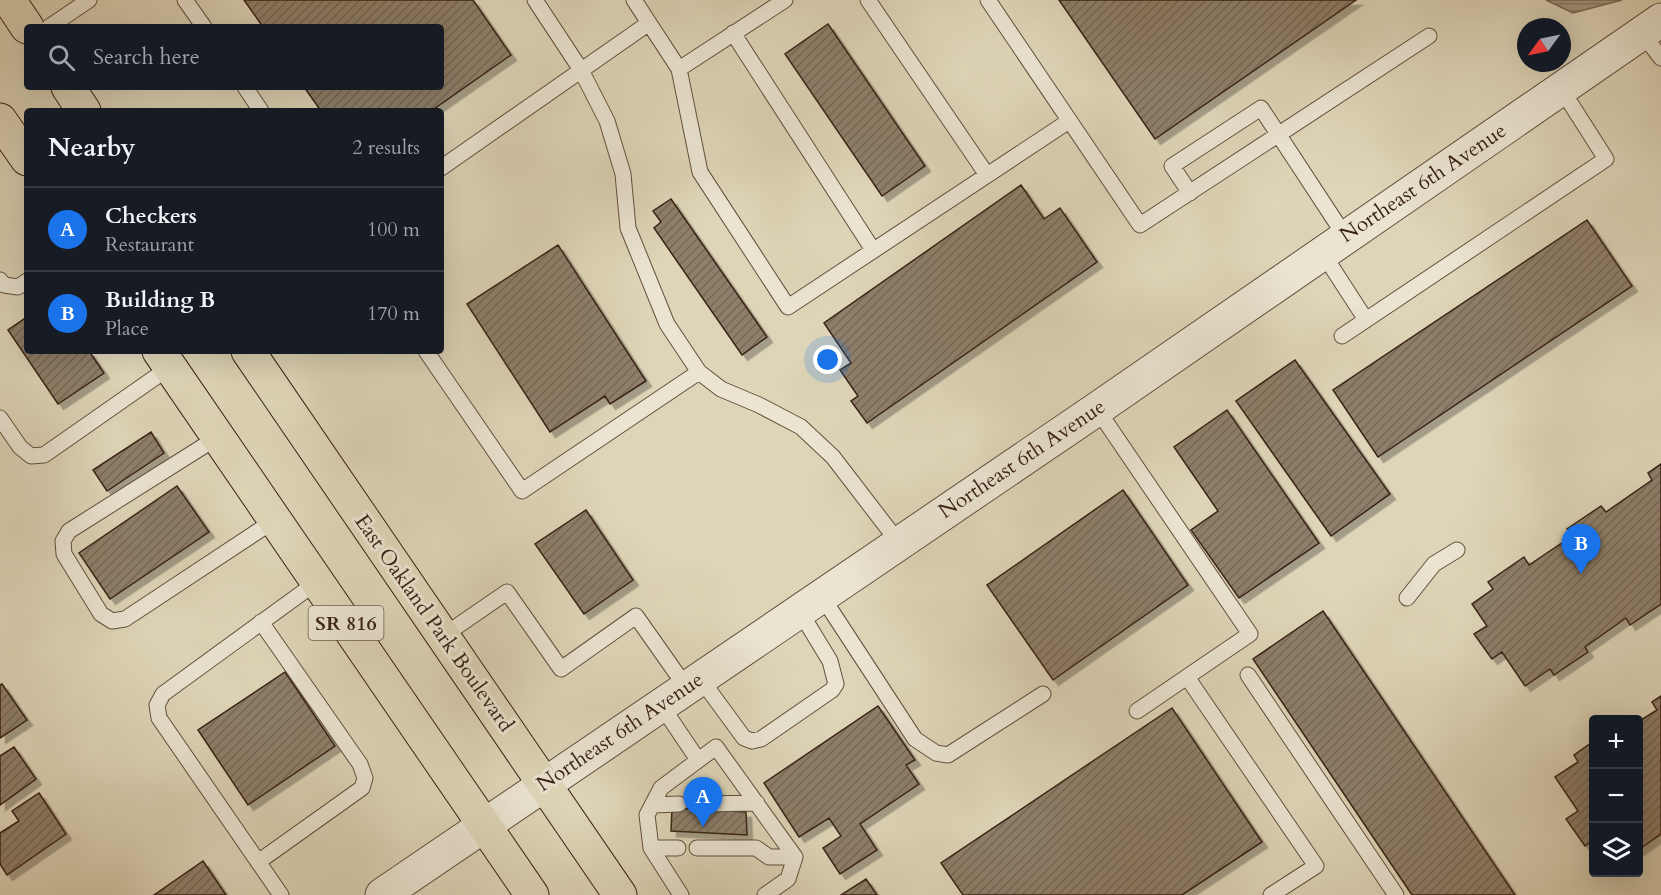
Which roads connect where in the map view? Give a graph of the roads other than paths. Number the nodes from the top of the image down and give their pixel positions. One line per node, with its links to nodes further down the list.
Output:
1 (9, 0): 10 (main road)
2 (89, 0): 11 (lane)
3 (185, 0): 12 (lane)
4 (535, 0): 17 (lane)
5 (634, 0): 9 (lane)
6 (785, 0): 13 (lane)
7 (868, 0): 28 (lane)
8 (988, 0): 24 (lane)
9 (650, 23): 16 (lane); 17 (lane)
10 (25, 24)
11 (53, 24)
12 (202, 24)
13 (733, 33): 16 (lane); 31 (lane)
14 (1653, 35): 20 (street, Northeast 6th Avenue)
15 (1429, 36): 25 (lane)
16 (679, 69): 31 (lane)
17 (581, 70): 27 (lane); 39 (lane)
18 (70, 90): 21 (main road)
19 (247, 90): 22 (lane)
20 (1562, 90): 30 (street, Northeast 6th Avenue); 34 (lane)
21 (82, 108)
22 (259, 108)
23 (0, 120): 26 (main road)
24 (1069, 121): 28 (lane); 29 (lane)
25 (1278, 135): 29 (lane); 29 (lane); 30 (lane)
26 (24, 155)
27 (444, 166)
28 (987, 175): 31 (lane)
29 (1190, 193)
30 (1334, 244): 34 (lane); 40 (street, Northeast 6th Avenue)
31 (873, 250)
32 (0, 280): 33 (lane)
33 (24, 282)
34 (1366, 320): 35 (lane)
35 (1342, 336)
36 (250, 354): 50 (main road, East Oakland Park Boulevard)
37 (428, 354): 39 (lane)
38 (164, 359): 41 (lane); 42 (main road, SR 816)
39 (699, 372): 44 (lane)
40 (1097, 408): 44 (street, Northeast 6th Avenue); 52 (lane)
41 (0, 418)
42 (218, 437): 43 (main road, SR 816); 43 (lane)
43 (275, 520): 46 (main road, SR 816)
44 (899, 543): 48 (street, Northeast 6th Avenue)
45 (1457, 550): 47 (lane)
46 (317, 582): 49 (lane); 62 (main road, SR 816)
47 (1407, 598)
48 (810, 602): 53 (street, Northeast 6th Avenue); 53 (lane); 54 (lane)
49 (261, 622): 67 (lane); 67 (lane)
50 (443, 636): 53 (lane); 57 (main road, East Oakland Park Boulevard)
51 (1248, 675): 75 (lane)
52 (1187, 677): 55 (lane); 74 (lane)
53 (682, 690): 56 (lane); 57 (street, Northeast 6th Avenue)
54 (1043, 694)
55 (1137, 711)
56 (698, 760): 58 (lane); 61 (lane)
57 (545, 783): 62 (street, Northeast 6th Avenue); 71 (main road, East Oakland Park Boulevard)
58 (757, 803): 60 (lane); 66 (lane)
59 (679, 804): 61 (lane)
60 (700, 804)
61 (652, 805): 63 (lane)
62 (484, 825): 69 (street, Northeast 6th Avenue); 70 (main road, SR 816)
63 (651, 848): 64 (lane); 72 (lane)
64 (678, 848)
65 (698, 848): 66 (lane)
66 (795, 857): 73 (lane)
67 (258, 862): 68 (lane)
68 (281, 895)
69 (382, 895)
70 (532, 895)
71 (620, 895)
72 (681, 895)
73 (765, 895)
74 (1270, 895)
75 (1396, 895)

